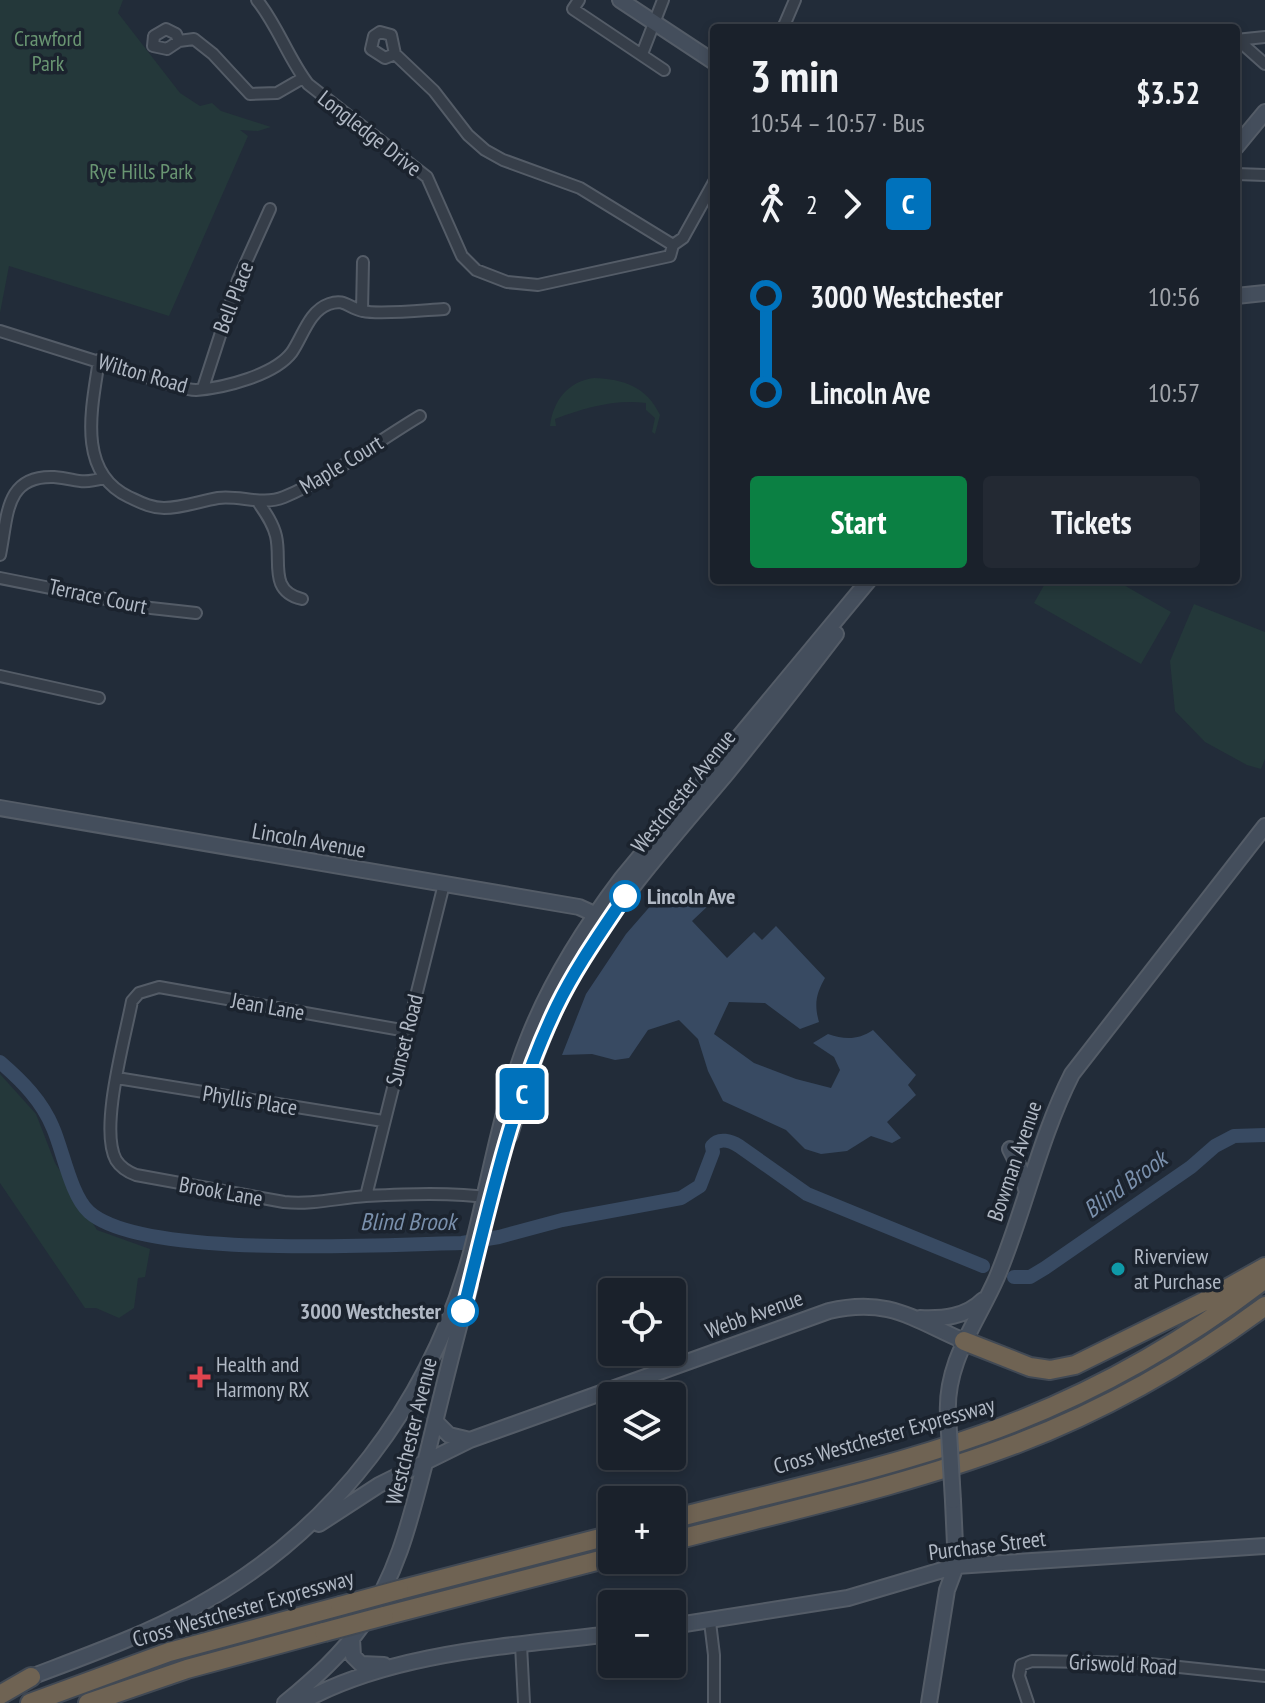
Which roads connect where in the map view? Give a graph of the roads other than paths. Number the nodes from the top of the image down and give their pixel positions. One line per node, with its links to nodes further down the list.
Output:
1 (257, 0): 17 (street, Longledge Drive)
2 (620, 0): 6 (main road)
3 (663, 0): 6 (street)
4 (795, 0): 7 (street)
5 (576, 5): 13 (street)
6 (654, 22): 13 (street); 14 (main road)
7 (785, 24)
8 (1265, 37): 9 (street)
9 (1240, 40)
10 (179, 41): 17 (street)
11 (1240, 43): 15 (street)
12 (395, 54): 26 (street)
13 (642, 54): 16 (street)
14 (710, 59)
15 (1265, 64)
16 (664, 70)
17 (303, 78): 26 (street, Longledge Drive)
18 (1265, 100): 20 (main road)
19 (1265, 112): 21 (main road)
20 (1240, 130)
21 (1240, 142)
22 (1240, 174): 23 (street)
23 (1265, 175)
24 (710, 189): 26 (street, Longledge Drive)
25 (270, 209): 34 (street, Bell Place)
26 (673, 245)
27 (363, 262): 31 (street)
28 (1265, 293): 29 (main road)
29 (1240, 296)
30 (444, 309): 31 (street, Wilton Road)
31 (362, 311): 34 (street, Wilton Road)
32 (0, 331): 33 (street, Wilton Road)
33 (99, 360): 34 (street, Wilton Road); 36 (street)
34 (203, 388)
35 (420, 416): 37 (street, Maple Court)
36 (104, 478): 37 (street, Maple Court); 38 (street)
37 (258, 502): 42 (street)
38 (0, 555)
39 (0, 578): 43 (street, Terrace Court)
40 (866, 584): 49 (main road, Westchester Avenue)
41 (876, 584): 49 (main road, Westchester Avenue)
42 (302, 599)
43 (196, 613)
44 (0, 676): 45 (street)
45 (99, 698)
46 (0, 808): 48 (main road, Lincoln Avenue)
47 (1265, 826): 55 (main road, Bowman Avenue)
48 (444, 884): 49 (main road, Lincoln Avenue); 51 (street, Sunset Road)
49 (602, 918): 57 (main road, Westchester Avenue)
50 (132, 1001): 51 (street, Jean Lane); 52 (street, Brook Lane)
51 (407, 1031): 53 (street, Sunset Road)
52 (117, 1078): 53 (street, Phyllis Place); 56 (street, Brook Lane)
53 (383, 1121): 56 (street, Sunset Road)
54 (1010, 1149): 55 (main road)
55 (1026, 1192): 61 (main road, Bowman Avenue)
56 (366, 1196): 57 (street, Brook Lane)
57 (488, 1198): 58 (main road, Westchester Avenue)
58 (473, 1256): 65 (main road, Westchester Avenue); 73 (main road, Westchester Avenue)
59 (1265, 1267): 64 (highway)
60 (1265, 1279): 70 (highway, Cross Westchester Expressway)
61 (988, 1294): 63 (main road); 64 (main road, Bowman Avenue)
62 (1265, 1306): 71 (highway, Cross Westchester Expressway)
63 (916, 1318): 64 (main road, Webb Avenue); 66 (main road, Webb Avenue)
64 (964, 1341): 76 (main road, Bowman Avenue, bridge)
65 (435, 1421): 66 (main road); 67 (main road, Westchester Avenue)
66 (470, 1440): 67 (main road, Webb Avenue)
67 (425, 1461): 68 (main road, Webb Avenue); 69 (main road, Westchester Avenue)
68 (379, 1485): 69 (main road); 73 (main road, Webb Avenue)
69 (413, 1511): 80 (main road, Westchester Avenue)
70 (686, 1515)
71 (686, 1537)
72 (598, 1539): 86 (highway, Cross Westchester Expressway, bridge)
73 (289, 1543): 84 (main road)
74 (1265, 1546): 76 (main road, Purchase Street)
75 (598, 1561): 87 (highway, Cross Westchester Expressway, bridge)
76 (956, 1566): 77 (main road, Purchase Street); 92 (main road, Bowman Avenue)
77 (710, 1622): 78 (main road, Purchase Street); 91 (street)
78 (686, 1625)
79 (598, 1636): 81 (main road)
80 (352, 1639): 82 (main road); 88 (main road, Westchester Avenue)
81 (521, 1645): 82 (main road); 90 (street)
82 (431, 1657): 89 (main road)
83 (1265, 1676): 93 (street, Griswold Road)
84 (31, 1677): 85 (highway)
85 (0, 1692)
86 (30, 1703)
87 (88, 1703)
88 (285, 1703)
89 (300, 1703)
90 (524, 1703)
91 (714, 1703)
92 (929, 1703)
93 (1028, 1703)

